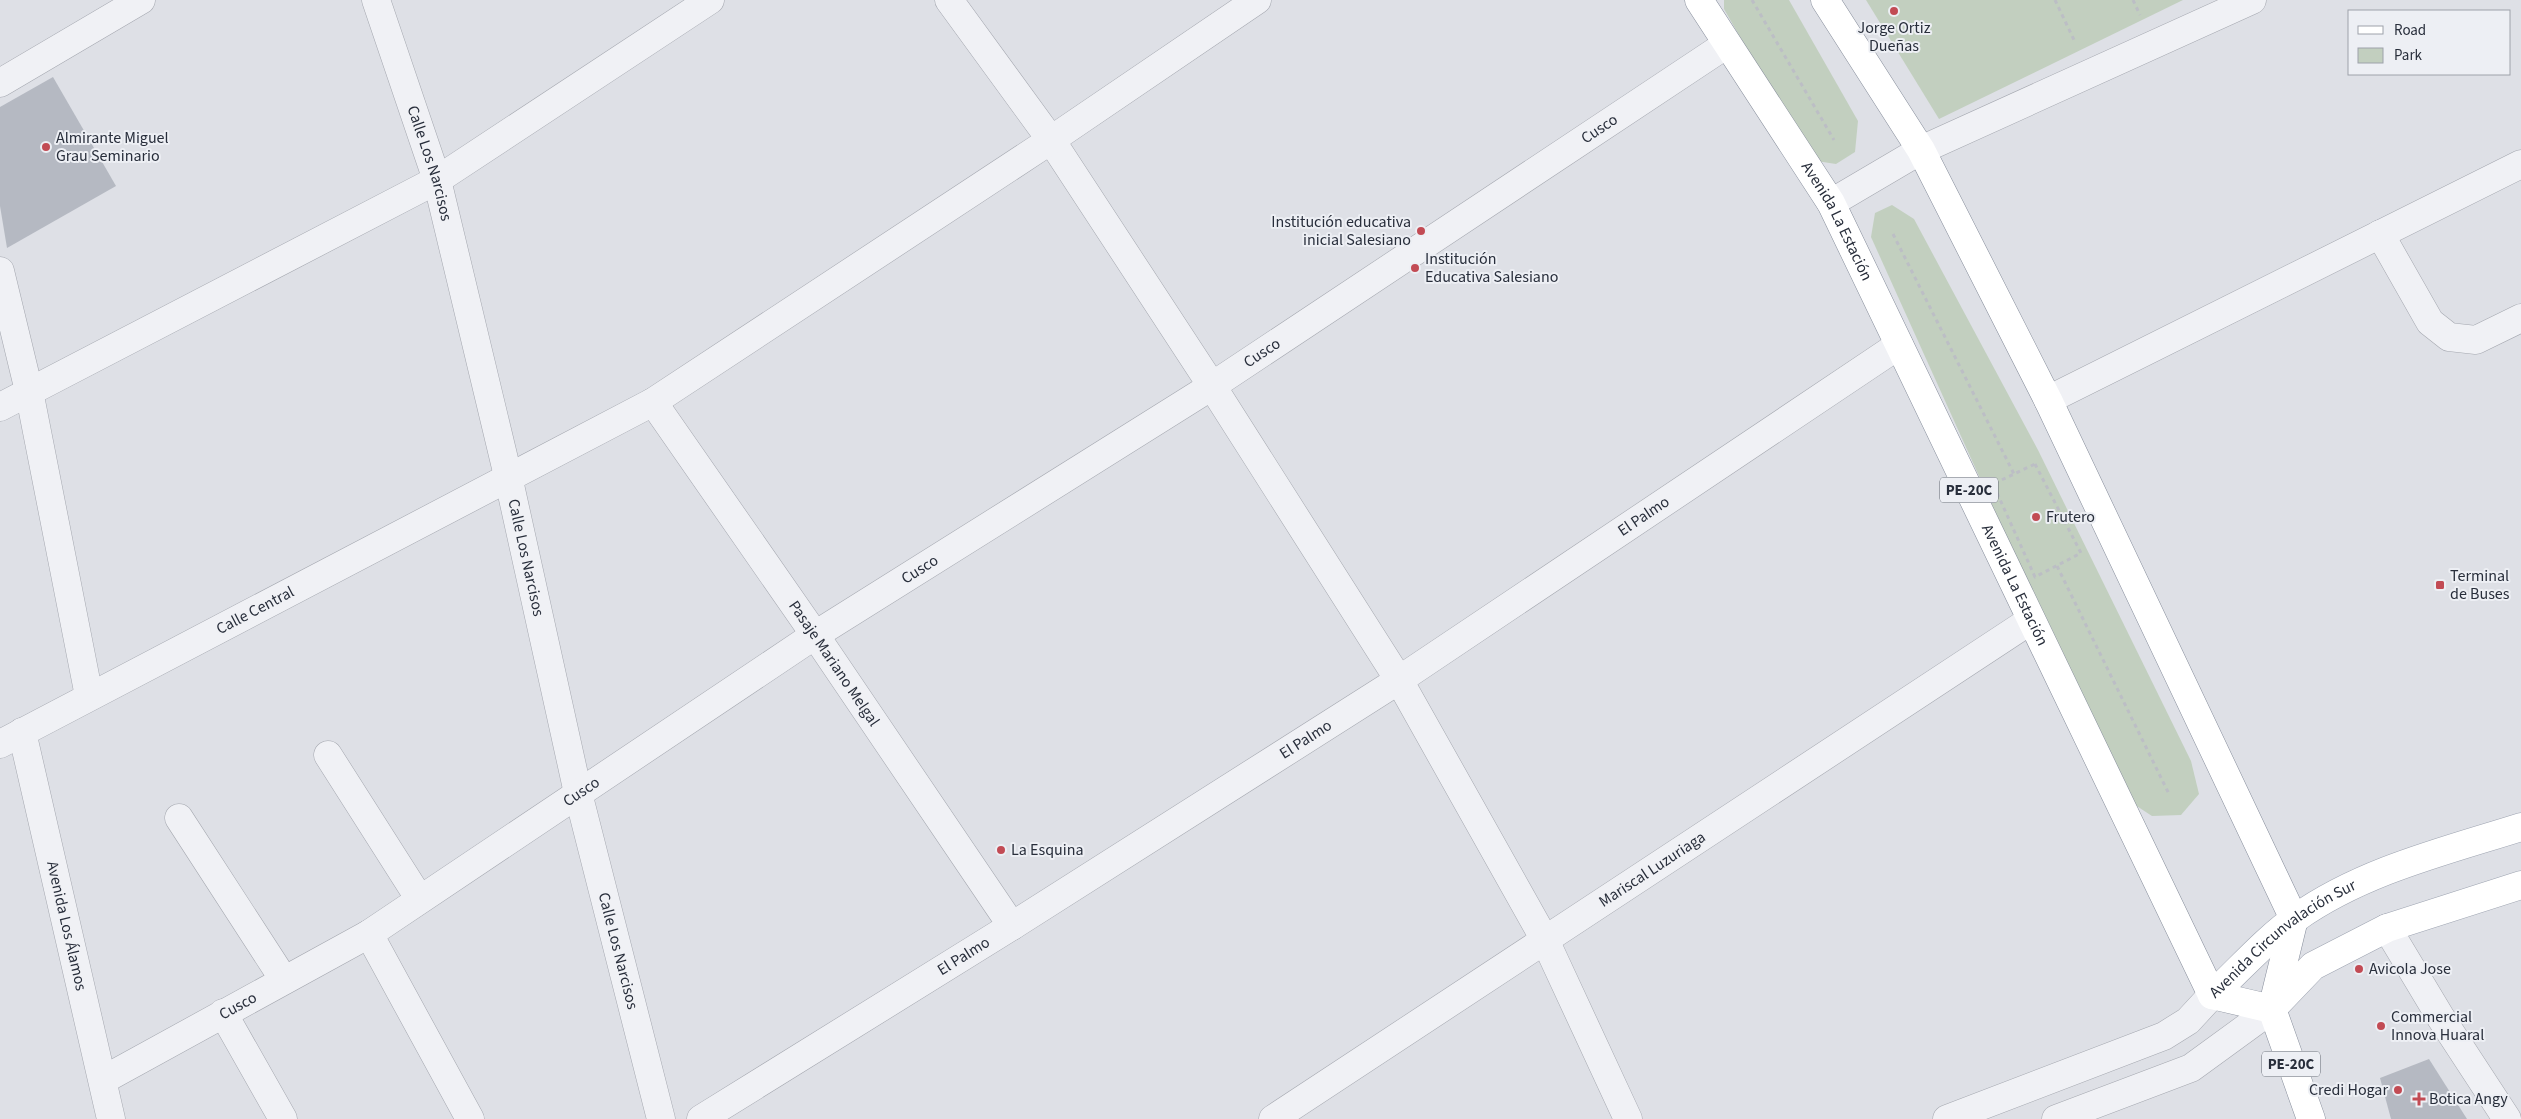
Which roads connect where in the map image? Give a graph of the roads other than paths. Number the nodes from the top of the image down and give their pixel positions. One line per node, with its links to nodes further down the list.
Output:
1 (141, 0): 10 (street)
2 (376, 0): 14 (street, Calle Los Narcisos)
3 (710, 0): 14 (street)
4 (949, 0): 11 (street)
5 (1258, 0): 11 (street, Calle Central)
6 (1699, 0): 9 (main road, Avenida La Estación / PE-20C)
7 (1825, 0): 12 (main road)
8 (2252, 0): 12 (street)
9 (1728, 44): 15 (main road, Avenida La Estación / PE-20C); 20 (street, Cusco)
10 (0, 82)
11 (1051, 140): 20 (street); 23 (street, Calle Central)
12 (1921, 150): 15 (street); 22 (main road)
13 (2521, 164): 16 (street)
14 (438, 180): 21 (street); 25 (street, Calle Los Narcisos)
15 (1831, 204): 19 (main road, Avenida La Estación / PE-20C)
16 (2380, 234): 18 (street); 22 (street)
17 (0, 271): 21 (street)
18 (2521, 318)
19 (1899, 345): 26 (main road, Avenida La Estación / PE-20C); 28 (street, El Palmo)
20 (1212, 386): 27 (street, Cusco); 28 (street)
21 (29, 391): 24 (street); 29 (street)
22 (2048, 400): 37 (main road)
23 (653, 402): 25 (street, Calle Central); 27 (street, Pasaje Mariano Melgal)
24 (0, 407)
25 (508, 476): 29 (street, Calle Central); 32 (street, Calle Los Narcisos)
26 (2031, 620): 41 (street, Mariscal Luzuriaga); 43 (main road, Avenida La Estación / PE-20C)
27 (815, 635): 32 (street, Cusco); 38 (street, Pasaje Mariano Melgal)
28 (1399, 680): 38 (street, El Palmo); 41 (street)
29 (89, 696): 30 (street, Calle Central)
30 (11, 738): 46 (street, Avenida Los Álamos)
31 (328, 756): 36 (street)
32 (578, 793): 36 (street, Cusco); 50 (street, Calle Los Narcisos)
33 (179, 818): 42 (street)
34 (2521, 827): 37 (main road, Avenida Circunvalación Sur)
35 (2521, 885): 39 (main road)
36 (419, 898): 40 (street, Cusco)
37 (2294, 919): 43 (main road, Avenida Circunvalación Sur); 44 (main road)
38 (1012, 926): 51 (street, El Palmo)
39 (2387, 928): 44 (main road); 57 (street)
40 (369, 934): 42 (street, Cusco); 49 (street)
41 (1545, 940): 52 (street, Mariscal Luzuriaga); 53 (street)
42 (284, 980): 45 (street, Cusco)
43 (2212, 995): 44 (main road); 54 (street, Avenida Circunvalación Sur)
44 (2272, 1009): 55 (street); 56 (main road, PE-20C)
45 (223, 1013): 46 (street, Cusco); 48 (street)
46 (103, 1080): 47 (street, Avenida Los Álamos)
47 (111, 1119)
48 (283, 1119)
49 (470, 1119)
50 (661, 1119)
51 (701, 1119)
52 (1272, 1119)
53 (1628, 1119)
54 (1947, 1119)
55 (2056, 1119)
56 (2311, 1119)
57 (2507, 1119)

